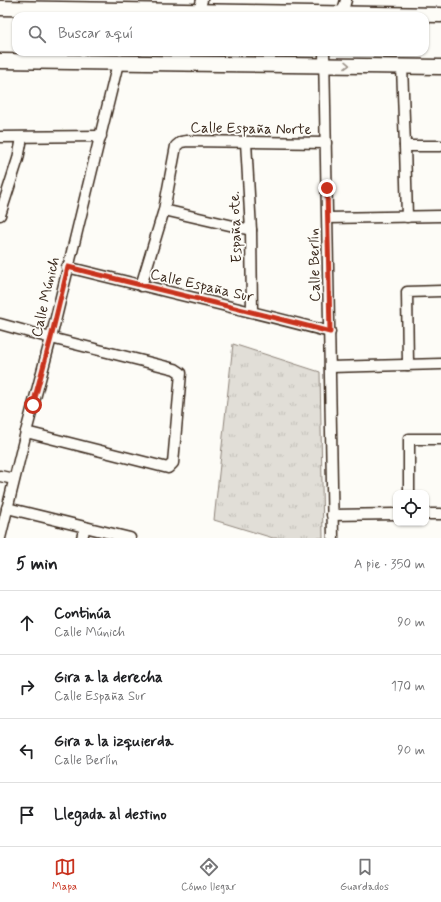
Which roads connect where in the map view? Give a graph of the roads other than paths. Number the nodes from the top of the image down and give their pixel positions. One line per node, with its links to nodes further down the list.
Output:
1 (346, 0): 6 (street)
2 (54, 4): 3 (main road); 4 (main road)
3 (201, 6): 5 (main road)
4 (0, 8)
5 (282, 12)
6 (343, 12)
7 (429, 15): 8 (main road)
8 (441, 15)
9 (325, 58): 11 (main road); 12 (main road, one-way to 12); 18 (street, Calle Berlín)
10 (0, 61): 11 (main road)
11 (118, 63): 14 (street, Calle Múnich)
12 (402, 66): 13 (main road); 19 (street)
13 (441, 67)
14 (101, 136): 16 (street); 27 (street, Calle Múnich)
15 (0, 137): 16 (street)
16 (22, 138): 22 (street)
17 (246, 142): 18 (street, Calle España Norte); 21 (street, Calle España Norte); 26 (street, España ote.)
18 (326, 143): 25 (street, Calle Berlín)
19 (404, 146): 20 (street); 24 (street)
20 (441, 146)
21 (164, 210): 26 (street); 28 (street)
22 (0, 215)
23 (441, 216): 24 (street)
24 (407, 217): 25 (street)
25 (328, 218): 32 (street, Calle Berlín)
26 (251, 230): 30 (street, España ote.)
27 (68, 267): 28 (street, Calle España Sur); 33 (street, Calle Múnich)
28 (141, 286): 30 (street, Calle España Sur)
29 (441, 291): 35 (street)
30 (252, 311): 32 (street, Calle España Sur)
31 (0, 324): 33 (street)
32 (330, 332): 36 (street, Calle Berlín)
33 (51, 338): 37 (street, Calle Múnich); 37 (street)
34 (441, 364): 35 (street)
35 (408, 365): 36 (street)
36 (330, 367): 43 (street, Calle Berlín)
37 (26, 432): 40 (street, Calle Múnich)
38 (441, 439): 41 (street)
39 (0, 476): 40 (street)
40 (14, 479): 42 (street, Calle Múnich)
41 (409, 490)
42 (7, 508): 47 (street); 48 (street, Calle Múnich)
43 (332, 514): 44 (street); 51 (street, Calle Berlín)
44 (393, 514)
45 (429, 514): 46 (street)
46 (441, 514)
47 (85, 527): 49 (street); 50 (street)
48 (0, 538)
49 (82, 538)
50 (130, 538)
51 (332, 538)

